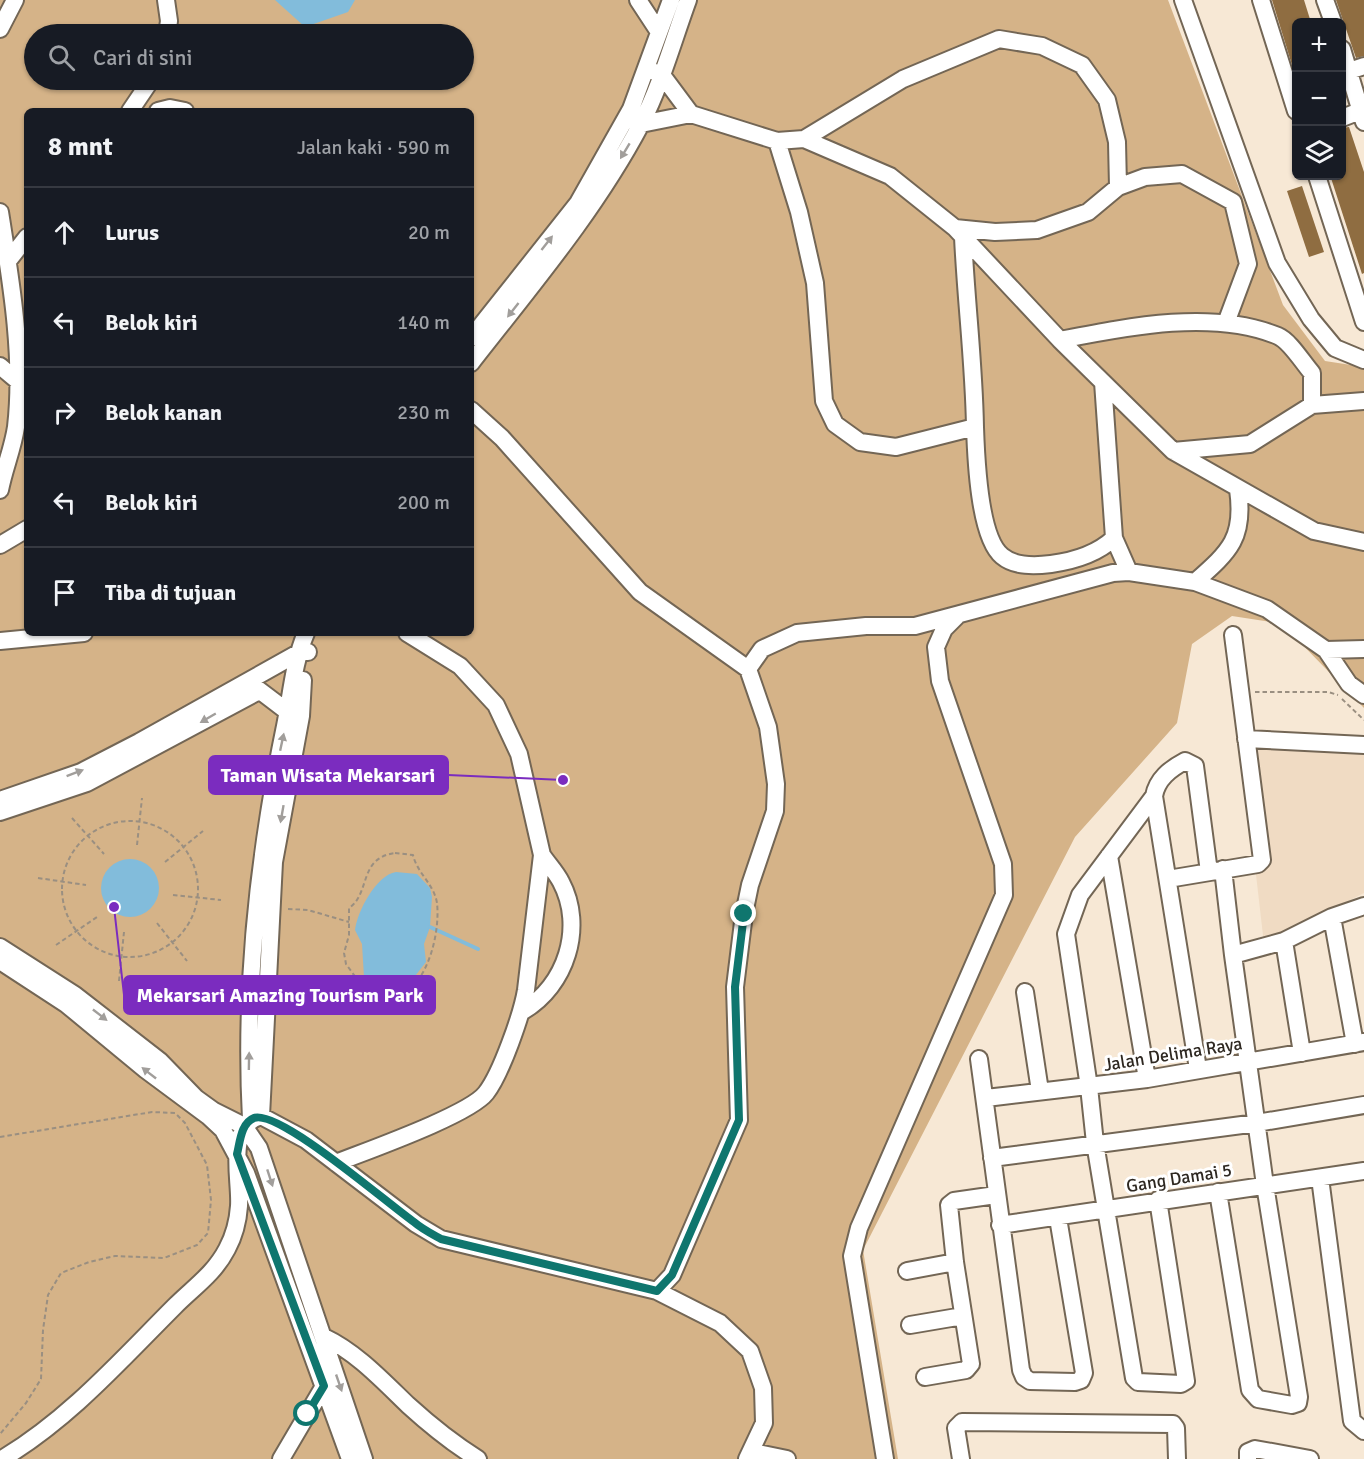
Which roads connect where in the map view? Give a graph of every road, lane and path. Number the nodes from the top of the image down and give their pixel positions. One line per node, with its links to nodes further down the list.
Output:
1 (15, 0): 11 (street)
2 (166, 0): 10 (street)
3 (638, 0): 12 (street)
4 (671, 0): 12 (street)
5 (688, 0): 16 (street)
6 (1183, 0): 37 (street)
7 (1261, 0): 18 (street)
8 (1325, 0): 9 (street)
9 (1332, 18)
10 (169, 24)
11 (0, 29)
12 (659, 32): 14 (street)
13 (1346, 55): 15 (street)
14 (646, 68): 16 (street); 23 (street)
15 (1356, 68): 21 (street)
16 (662, 75): 20 (street); 23 (street)
17 (144, 90): 19 (street)
18 (1292, 98)
19 (132, 108)
20 (691, 114): 23 (street); 25 (street)
21 (1362, 117): 22 (street)
22 (1346, 118)
23 (633, 121): 34 (street, one-way to 23); 36 (street, one-way to 36)
24 (804, 139): 25 (street); 27 (street); 29 (street)
25 (777, 141): 45 (street)
26 (1318, 180): 32 (street)
27 (1118, 187): 29 (street); 33 (street)
28 (0, 212): 31 (street)
29 (959, 233): 35 (street); 45 (street)
30 (24, 241): 31 (street)
31 (8, 261): 39 (street)
32 (1364, 322)
33 (1226, 323): 35 (street); 42 (street)
34 (474, 334)
35 (1060, 340): 40 (street)
36 (474, 359)
37 (1364, 360)
38 (0, 366): 39 (street)
39 (19, 382): 44 (street)
40 (1103, 382): 46 (street); 50 (street)
41 (1364, 401): 42 (street)
42 (1311, 405): 46 (street)
43 (474, 413): 65 (street)
44 (21, 423): 48 (street)
45 (975, 428): 50 (street)
46 (1173, 451): 47 (street)
47 (1238, 489): 51 (street); 54 (street)
48 (0, 490)
49 (24, 532): 52 (street)
50 (1114, 538): 53 (street)
51 (1364, 542)
52 (0, 545)
53 (1130, 572): 54 (street); 55 (street)
54 (1195, 582): 63 (street)
55 (957, 616): 65 (street); 157 (street)
56 (1233, 635): 67 (street)
57 (52, 636): 61 (street)
58 (306, 636): 64 (street)
59 (313, 636): 64 (street)
60 (412, 636): 84 (street)
61 (0, 641)
62 (1364, 649): 63 (street)
63 (1326, 650): 68 (street)
64 (304, 652): 66 (street); 69 (street)
65 (748, 669): 142 (street)
66 (254, 686): 69 (street); 75 (street, one-way to 66); 76 (street, one-way to 76)
67 (1242, 692): 70 (path); 71 (street)
68 (1364, 695)
69 (295, 714): 96 (street, one-way to 96); 124 (street, one-way to 69)
70 (1364, 720)
71 (1246, 739): 72 (street); 87 (street)
72 (1364, 745)
73 (1154, 796): 85 (street); 87 (street); 89 (street)
74 (142, 798): 78 (path)
75 (0, 800)
76 (0, 812)
77 (72, 818): 80 (path)
78 (139, 822): 80 (path); 81 (path); 82 (path)
79 (203, 831): 82 (path)
80 (88, 835): 83 (path); 90 (path)
81 (137, 845)
82 (185, 845): 86 (path); 93 (path)
83 (104, 854)
84 (542, 855): 113 (street); 113 (street)
85 (1109, 856): 119 (street); 120 (street)
86 (165, 862)
87 (1216, 870): 89 (street); 107 (street)
88 (38, 878): 90 (path)
89 (1168, 879): 118 (street)
90 (63, 882): 91 (path); 101 (path)
91 (86, 885)
92 (173, 895): 93 (path)
93 (199, 897): 94 (path); 104 (path)
94 (221, 900)
95 (1364, 906): 97 (street)
96 (270, 907): 99 (path); 124 (street)
97 (1332, 916): 103 (street); 114 (street)
98 (97, 917): 101 (path)
99 (349, 922): 99 (path)
100 (157, 923): 104 (path)
101 (77, 931): 105 (path); 108 (path)
102 (124, 932): 108 (path)
103 (1284, 941): 107 (street); 115 (street)
104 (173, 943): 108 (path); 110 (path)
105 (56, 945)
106 (0, 947): 124 (street, one-way to 124)
107 (1233, 955): 117 (street)
108 (121, 957): 111 (path)
109 (0, 961): 128 (street, one-way to 109)
110 (187, 961)
111 (119, 981)
112 (1025, 992): 121 (street)
113 (523, 1011): 130 (street)
114 (1359, 1043): 115 (street, Jalan Delima Raya)
115 (1302, 1053): 117 (street, Jalan Delima Raya)
116 (980, 1059): 122 (street)
117 (1248, 1062): 118 (street, Jalan Delima Raya); 125 (street)
118 (1198, 1070): 119 (street, Jalan Delima Raya)
119 (1147, 1080): 120 (street, Jalan Delima Raya)
120 (1089, 1086): 121 (street, Jalan Delima Raya); 127 (street)
121 (1040, 1091): 122 (street, Jalan Delima Raya)
122 (986, 1098): 129 (street)
123 (1364, 1105): 125 (street)
124 (252, 1121): 128 (street); 130 (street); 145 (street, one-way to 145)
125 (1257, 1123): 127 (street); 133 (street)
126 (0, 1137): 149 (path)
127 (1095, 1143): 129 (street); 137 (street)
128 (237, 1154): 147 (street); 151 (street)
129 (992, 1158): 135 (street)
130 (336, 1163): 142 (street)
131 (1364, 1171): 132 (street, Gang Damai 5)
132 (1320, 1178): 133 (street, Gang Damai 5); 148 (street)
133 (1265, 1185): 134 (street, Gang Damai 5); 134 (street)
134 (1218, 1192): 136 (street, Gang Damai 5)
135 (996, 1195): 139 (street); 140 (street)
136 (1158, 1200): 137 (street, Gang Damai 5); 137 (street)
137 (1107, 1210): 138 (street, Gang Damai 5)
138 (1058, 1218): 139 (street, Gang Damai 5); 139 (street)
139 (1000, 1225)
140 (955, 1262): 141 (street); 143 (street)
141 (907, 1271)
142 (657, 1291): 150 (street)
143 (963, 1316): 144 (street); 146 (street)
144 (910, 1325)
145 (324, 1337): 154 (street, one-way to 154); 155 (street)
146 (925, 1377)
147 (324, 1386): 152 (street); 153 (street)
148 (1364, 1431)
149 (0, 1434)
150 (750, 1456): 156 (street)
151 (2, 1459)
152 (281, 1459)
153 (350, 1459)
154 (364, 1459)
155 (478, 1459)
156 (787, 1459)
157 (885, 1459)
158 (961, 1459): 159 (street)
159 (1177, 1459)
160 (1248, 1459): 161 (street)
161 (1310, 1459)

